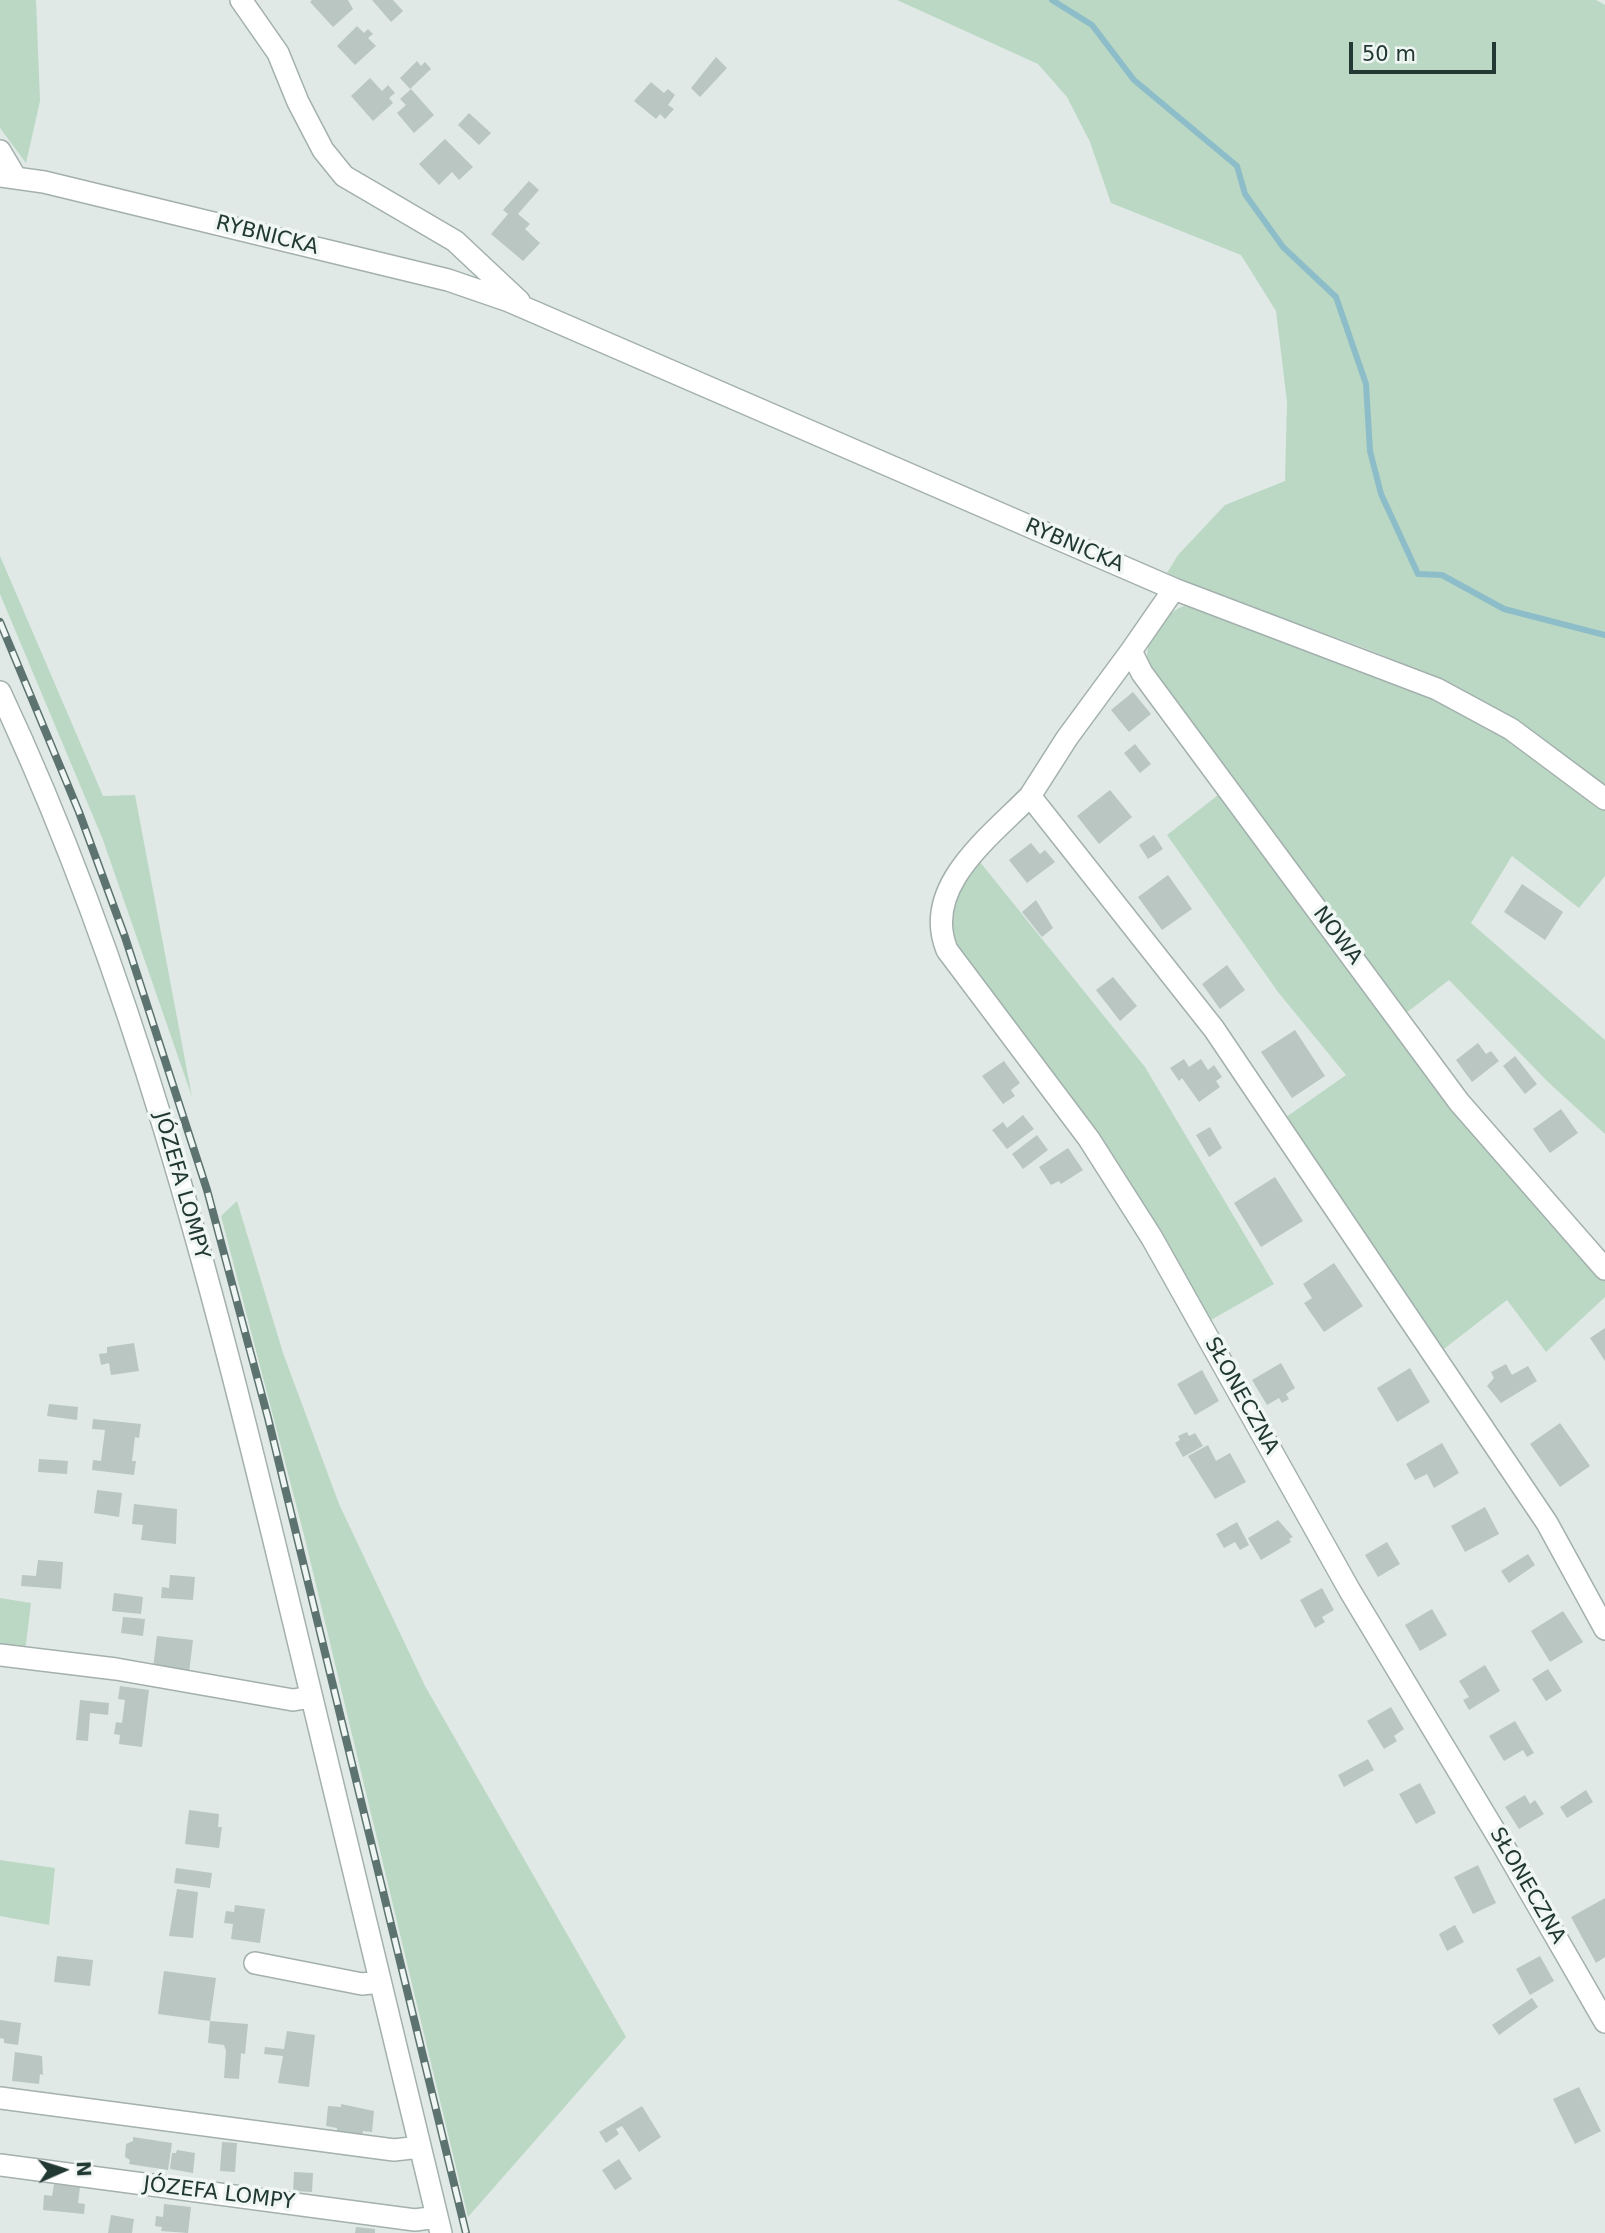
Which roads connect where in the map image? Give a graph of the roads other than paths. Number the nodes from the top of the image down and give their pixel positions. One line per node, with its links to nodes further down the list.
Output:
1 (241, 0): 4 (street, RYBNICKA)
2 (0, 151): 3 (street)
3 (8, 177): 4 (street, RYBNICKA)
4 (530, 312): 5 (street, RYBNICKA)
5 (1174, 589): 6 (street); 9 (street, RYBNICKA)
6 (1131, 651): 8 (street, SŁONECZNA); 10 (street, NOWA)
7 (0, 692): 13 (street, JÓZEFA LOMPY)
8 (1030, 796): 11 (street); 16 (street, SŁONECZNA)
9 (1605, 799)
10 (1605, 1269)
11 (1605, 1629)
12 (0, 1654): 13 (street)
13 (311, 1697): 15 (street, JÓZEFA LOMPY)
14 (255, 1963): 15 (street)
15 (380, 1982): 18 (street, JÓZEFA LOMPY)
16 (1605, 2022)
17 (0, 2098): 18 (street)
18 (420, 2147): 20 (street, JÓZEFA LOMPY)
19 (0, 2165): 20 (street, JÓZEFA LOMPY)
20 (439, 2225)

